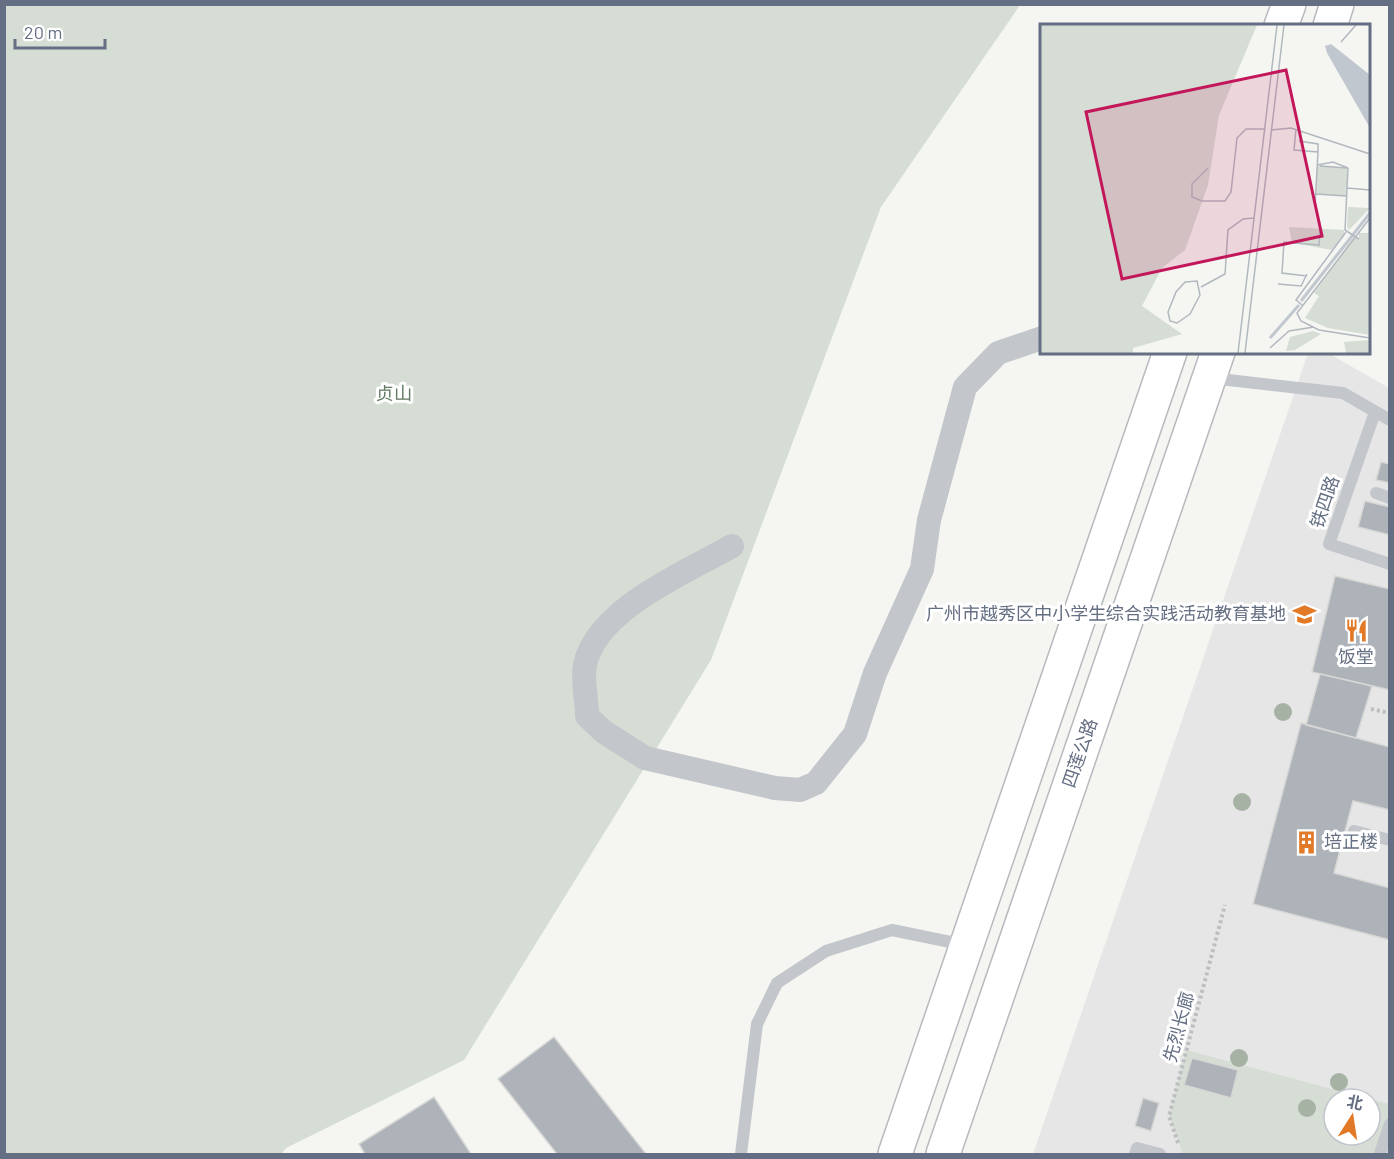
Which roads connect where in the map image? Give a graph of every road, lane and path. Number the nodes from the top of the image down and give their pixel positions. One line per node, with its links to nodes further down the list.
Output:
1 (1289, 4): 3 (main road)
2 (1337, 4): 4 (main road)
3 (1282, 24)
4 (1331, 24)
5 (1040, 338): 12 (street)
6 (1162, 356): 7 (main road); 19 (main road)
7 (1214, 365): 8 (lane); 20 (main road, 四莲公路)
8 (1375, 412): 9 (lane); 13 (lane, 铁四路)
9 (1389, 420)
10 (1376, 493): 11 (lane)
11 (1389, 498)
12 (732, 546)
13 (1389, 564)
14 (1371, 709): 15 (path)
15 (1389, 713)
16 (1354, 831): 17 (lane)
17 (1389, 840)
18 (1225, 905): 22 (path, 先烈长廊)
19 (967, 945): 20 (main road); 23 (lane); 24 (main road)
20 (1012, 951): 25 (main road, 四莲公路)
21 (1389, 1124): 28 (lane)
22 (1179, 1145)
23 (741, 1155)
24 (895, 1155)
25 (943, 1155)
26 (1135, 1155): 27 (lane)
27 (1160, 1155)
28 (1380, 1155)

